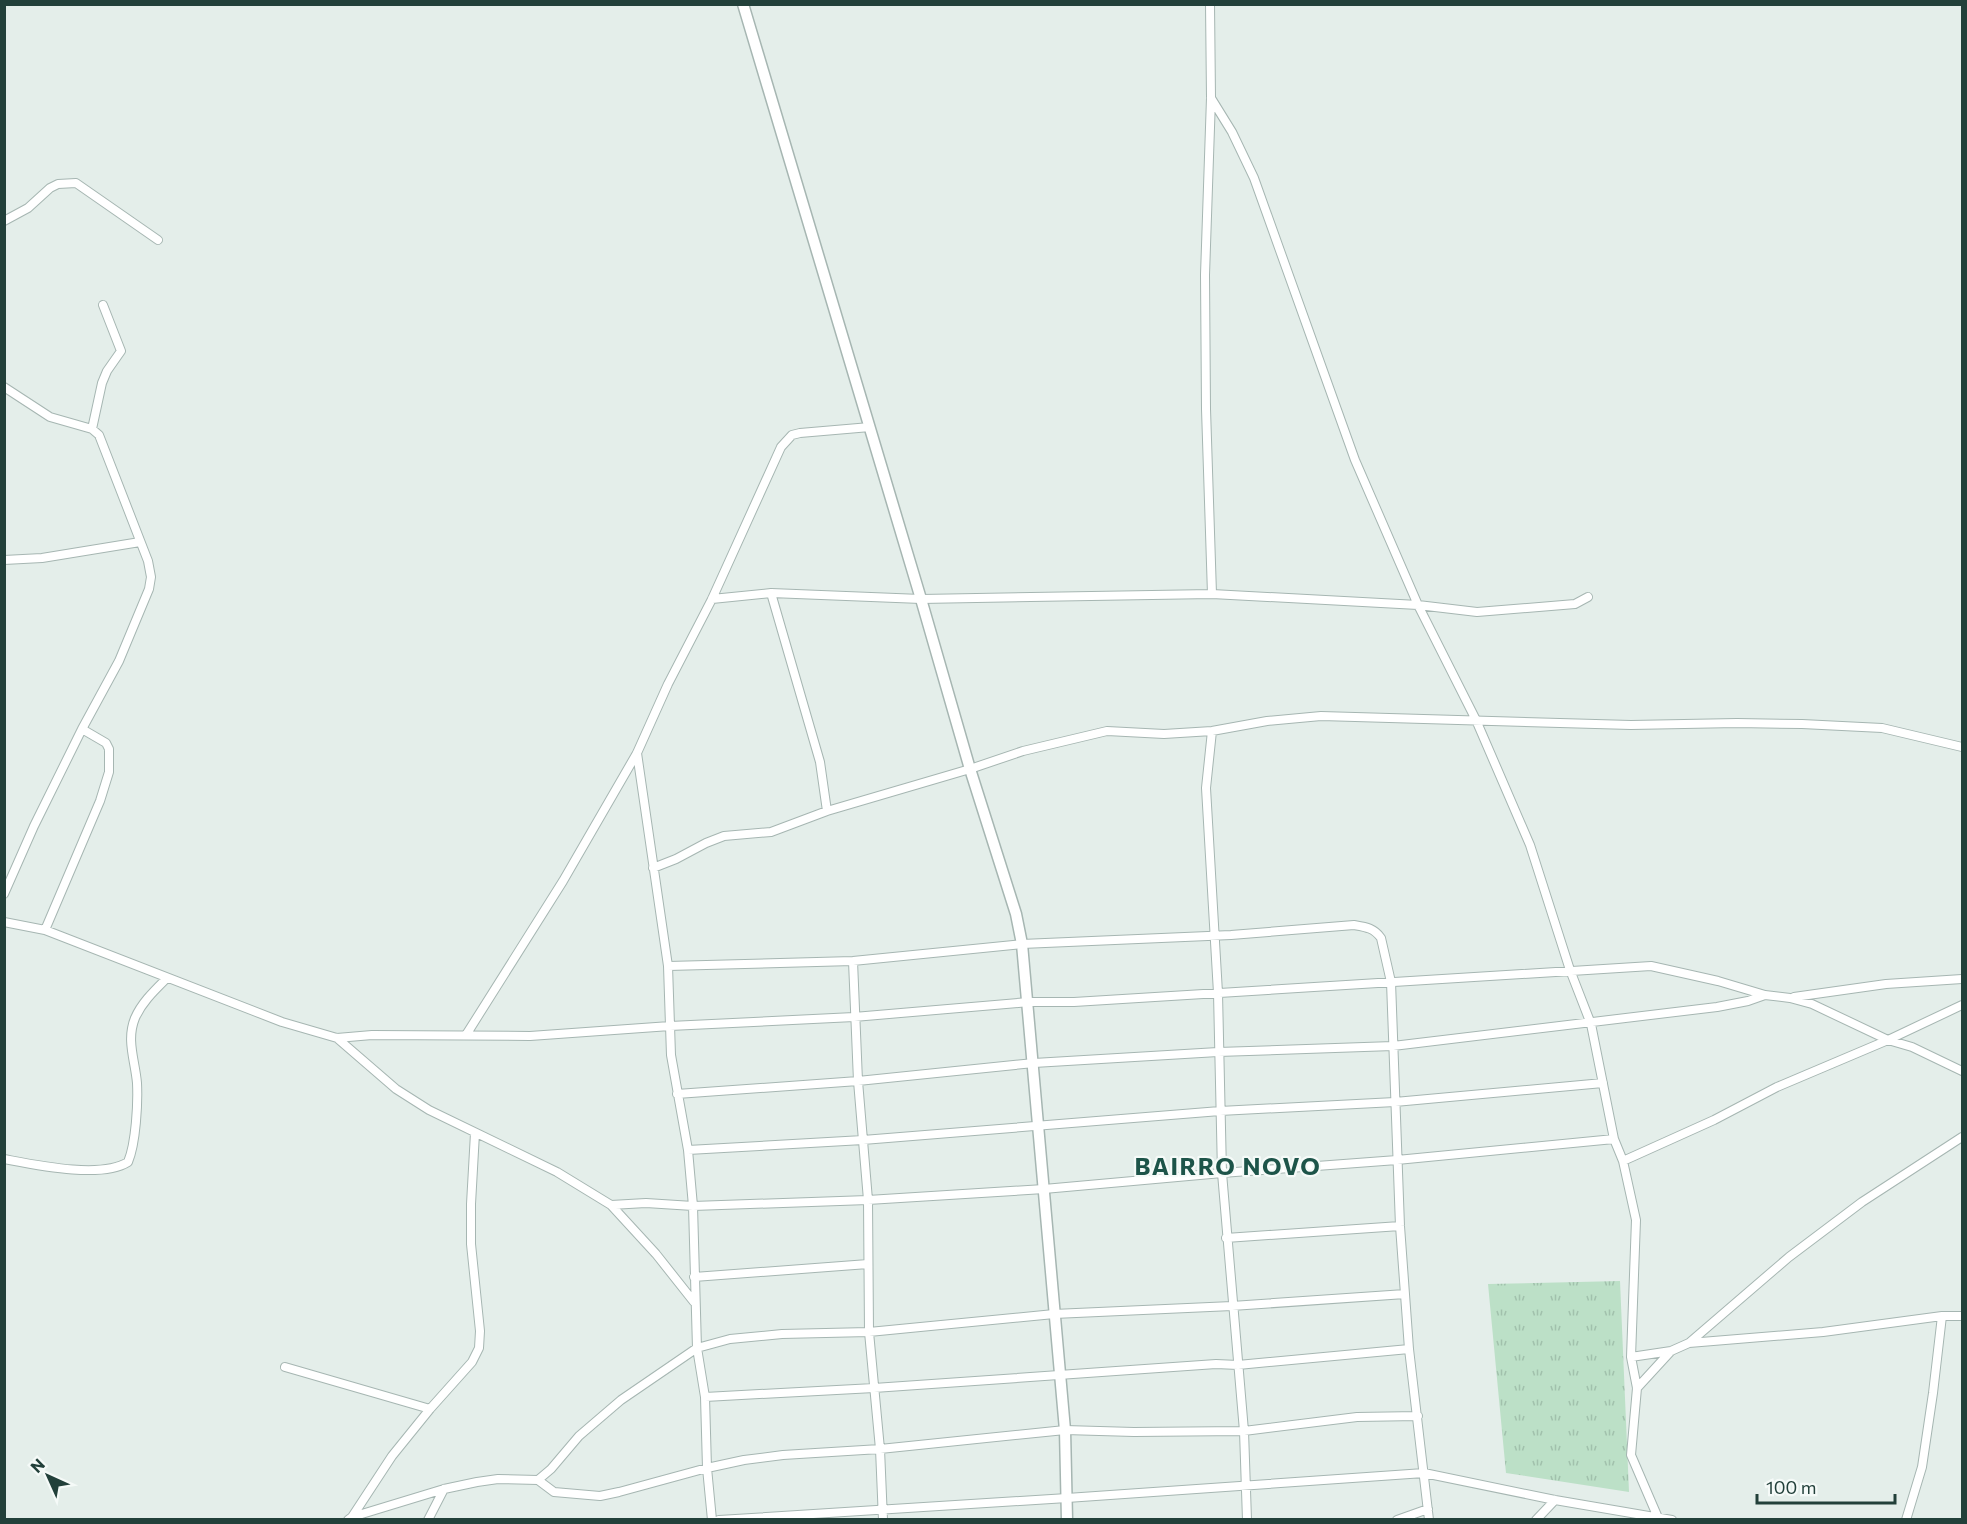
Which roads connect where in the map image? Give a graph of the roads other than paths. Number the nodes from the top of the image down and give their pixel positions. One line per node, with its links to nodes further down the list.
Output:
1 (743, 4): 8 (street)
2 (1210, 4): 3 (street)
3 (1211, 98): 13 (street); 17 (street)
4 (4, 221): 5 (street)
5 (158, 240)
6 (103, 305): 9 (street)
7 (4, 387): 9 (street)
8 (870, 427): 15 (street); 16 (street)
9 (93, 429): 10 (street)
10 (140, 542): 11 (street); 19 (street)
11 (4, 560)
12 (771, 593): 15 (street); 16 (street); 24 (street)
13 (1212, 594): 16 (street); 17 (street)
14 (1588, 597): 17 (street)
15 (712, 599): 22 (street)
16 (921, 599): 23 (street)
17 (1419, 605): 18 (street)
18 (1476, 720): 20 (street); 21 (street); 33 (street)
19 (82, 729): 26 (street); 28 (street)
20 (1212, 731): 23 (street); 29 (street)
21 (1962, 747)
22 (637, 753): 25 (street); 45 (street)
23 (970, 769): 24 (street); 30 (street)
24 (828, 811): 25 (street)
25 (653, 868): 32 (street)
26 (4, 894)
27 (4, 922): 28 (street)
28 (45, 930): 34 (street)
29 (1215, 935): 30 (street); 36 (street); 37 (street)
30 (1022, 944): 31 (street); 40 (street)
31 (853, 961): 32 (street); 42 (street)
32 (668, 966): 44 (street)
33 (1570, 970): 36 (street); 38 (street); 43 (street)
34 (167, 978): 46 (street); 63 (street)
35 (1962, 979): 39 (street)
36 (1391, 982): 37 (street); 48 (street)
37 (1218, 993): 40 (street); 49 (street)
38 (1765, 995): 39 (street); 43 (street)
39 (1790, 998): 47 (street)
40 (1029, 1002): 42 (street); 50 (street)
41 (1962, 1005): 47 (street)
42 (854, 1017): 44 (street); 52 (street)
43 (1591, 1024): 48 (street); 53 (street)
44 (670, 1026): 45 (street); 54 (street)
45 (465, 1035): 46 (street)
46 (337, 1038): 58 (street)
47 (1888, 1040): 51 (street); 65 (street)
48 (1393, 1046): 49 (street); 55 (street)
49 (1218, 1052): 50 (street); 56 (street)
50 (1034, 1063): 52 (street); 57 (street)
51 (1962, 1071)
52 (858, 1081): 54 (street); 61 (street)
53 (1603, 1083): 55 (street); 60 (street)
54 (677, 1094): 62 (street)
55 (1395, 1102): 56 (street); 64 (street)
56 (1220, 1112): 57 (street); 66 (street)
57 (1040, 1126): 61 (street); 67 (street)
58 (475, 1133): 69 (street); 93 (street)
59 (1962, 1137): 82 (street)
60 (1614, 1139): 64 (street); 65 (street)
61 (863, 1140): 62 (street); 68 (street)
62 (688, 1150): 70 (street)
63 (4, 1159)
64 (1397, 1160): 66 (street); 71 (street)
65 (1623, 1161): 86 (street)
66 (1222, 1173): 67 (street); 72 (street)
67 (1044, 1189): 68 (street); 78 (street)
68 (868, 1200): 70 (street); 73 (street)
69 (611, 1205): 70 (street); 76 (street)
70 (693, 1206): 74 (street)
71 (1400, 1226): 72 (street); 75 (street)
72 (1226, 1238): 77 (street)
73 (868, 1264): 74 (street); 81 (street)
74 (694, 1277): 76 (street)
75 (1404, 1294): 77 (street); 84 (street)
76 (694, 1303): 83 (street)
77 (1232, 1306): 78 (street); 87 (street)
78 (1054, 1314): 81 (street); 89 (street)
79 (1942, 1316): 80 (street); 82 (street); 119 (street)
80 (1962, 1316)
81 (869, 1332): 83 (street); 90 (street)
82 (1689, 1343): 85 (street)
83 (697, 1348): 92 (street); 100 (street)
84 (1408, 1349): 87 (street); 94 (street)
85 (1671, 1351): 86 (street); 91 (street)
86 (1631, 1357): 91 (street)
87 (1238, 1365): 89 (street); 96 (street)
88 (285, 1367): 93 (street)
89 (1059, 1374): 90 (street); 95 (street)
90 (874, 1388): 92 (street); 97 (street)
91 (1637, 1388): 108 (street)
92 (705, 1397): 98 (street)
93 (430, 1409): 107 (street)
94 (1418, 1416): 96 (street); 99 (street)
95 (1065, 1430): 96 (street); 97 (street); 103 (street)
96 (1244, 1431): 101 (street)
97 (880, 1449): 98 (street); 105 (street)
98 (707, 1468): 100 (street); 110 (street)
99 (1424, 1473): 101 (street); 104 (street); 106 (street)
100 (538, 1480): 102 (street)
101 (1246, 1485): 103 (street); 114 (street)
102 (444, 1489): 107 (street); 109 (street)
103 (1067, 1498): 105 (street); 113 (street)
104 (1555, 1500): 108 (street); 117 (street)
105 (882, 1508): 111 (street); 112 (street)
106 (1428, 1509): 115 (street); 116 (street)
107 (350, 1518)
108 (1658, 1518): 118 (street)
109 (428, 1520)
110 (712, 1520)
111 (719, 1520)
112 (883, 1520)
113 (1067, 1520)
114 (1247, 1520)
115 (1397, 1520)
116 (1429, 1520)
117 (1536, 1520)
118 (1672, 1520)
119 (1906, 1520)

